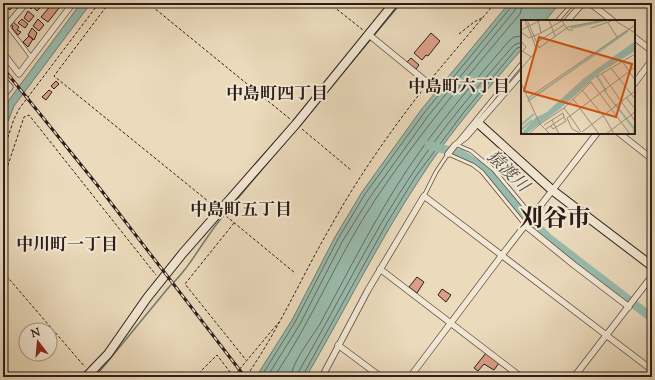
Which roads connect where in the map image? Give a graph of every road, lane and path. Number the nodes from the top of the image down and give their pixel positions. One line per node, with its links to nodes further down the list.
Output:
1 (26, 3): 17 (street)
2 (73, 3): 23 (street)
3 (99, 3): 36 (path)
4 (110, 3): 43 (path)
5 (148, 3): 32 (path)
6 (329, 3): 19 (path)
7 (394, 3): 19 (street)
8 (495, 3): 12 (path)
9 (573, 3): 14 (lane)
10 (583, 3): 15 (street)
11 (590, 3): 16 (street)
12 (482, 18): 18 (path); 28 (path)
13 (3, 20): 17 (lane)
14 (559, 20)
15 (568, 20)
16 (612, 20)
17 (5, 28): 23 (lane)
18 (459, 34)
19 (369, 35): 28 (street); 32 (street)
20 (635, 38): 21 (street)
21 (652, 51)
22 (3, 53): 23 (street)
23 (32, 58)
24 (652, 60): 29 (street)
25 (521, 64): 35 (lane)
26 (521, 74): 31 (street)
27 (3, 79): 30 (street)
28 (428, 83): 55 (path)
29 (635, 83)
30 (3, 96)
31 (478, 124): 35 (street); 41 (street)
32 (299, 126): 39 (path); 43 (street)
33 (596, 134): 41 (street)
34 (620, 134): 38 (street)
35 (455, 145): 37 (street); 44 (lane)
36 (3, 152)
37 (448, 154): 42 (lane); 46 (lane)
38 (652, 159)
39 (351, 170)
40 (3, 180): 53 (path)
41 (552, 190): 44 (street); 48 (street)
42 (424, 196): 47 (street); 49 (street)
43 (224, 214): 45 (path); 53 (street)
44 (533, 217): 46 (street)
45 (234, 223): 51 (path); 59 (path)
46 (526, 225): 47 (street); 54 (street)
47 (502, 255): 56 (street); 57 (street)
48 (652, 266)
49 (380, 269): 56 (street); 58 (street)
50 (3, 272): 63 (path)
51 (295, 273)
52 (652, 276): 54 (street)
53 (160, 280): 63 (street)
54 (628, 307): 57 (street)
55 (281, 321): 59 (path); 61 (path)
56 (452, 324): 69 (street); 70 (street)
57 (606, 336): 60 (street); 71 (street)
58 (338, 345): 67 (street); 68 (street)
59 (246, 360): 66 (path)
60 (652, 370)
61 (250, 371)
62 (3, 372): 64 (street)
63 (88, 375)
64 (7, 377)
65 (195, 377): 66 (path)
66 (233, 377)
67 (322, 377)
68 (381, 377)
69 (410, 377)
70 (521, 377)
71 (574, 377)

